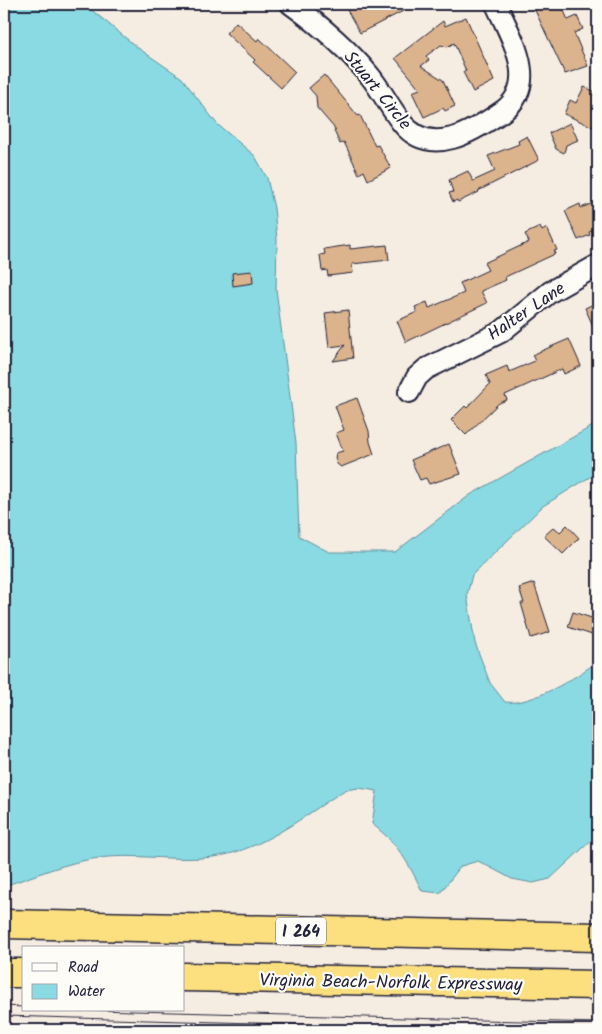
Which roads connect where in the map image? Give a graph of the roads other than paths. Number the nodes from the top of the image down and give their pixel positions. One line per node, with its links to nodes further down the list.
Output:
1 (496, 4): 2 (street, Stuart Circle)
2 (298, 6)
3 (598, 266): 4 (street, Halter Lane)
4 (409, 392)
5 (4, 924): 6 (highway, I 264)
6 (598, 937)
7 (4, 973): 8 (highway)
8 (22, 973)
9 (185, 977): 10 (highway, Virginia Beach-Norfolk Expressway)
10 (598, 985)

